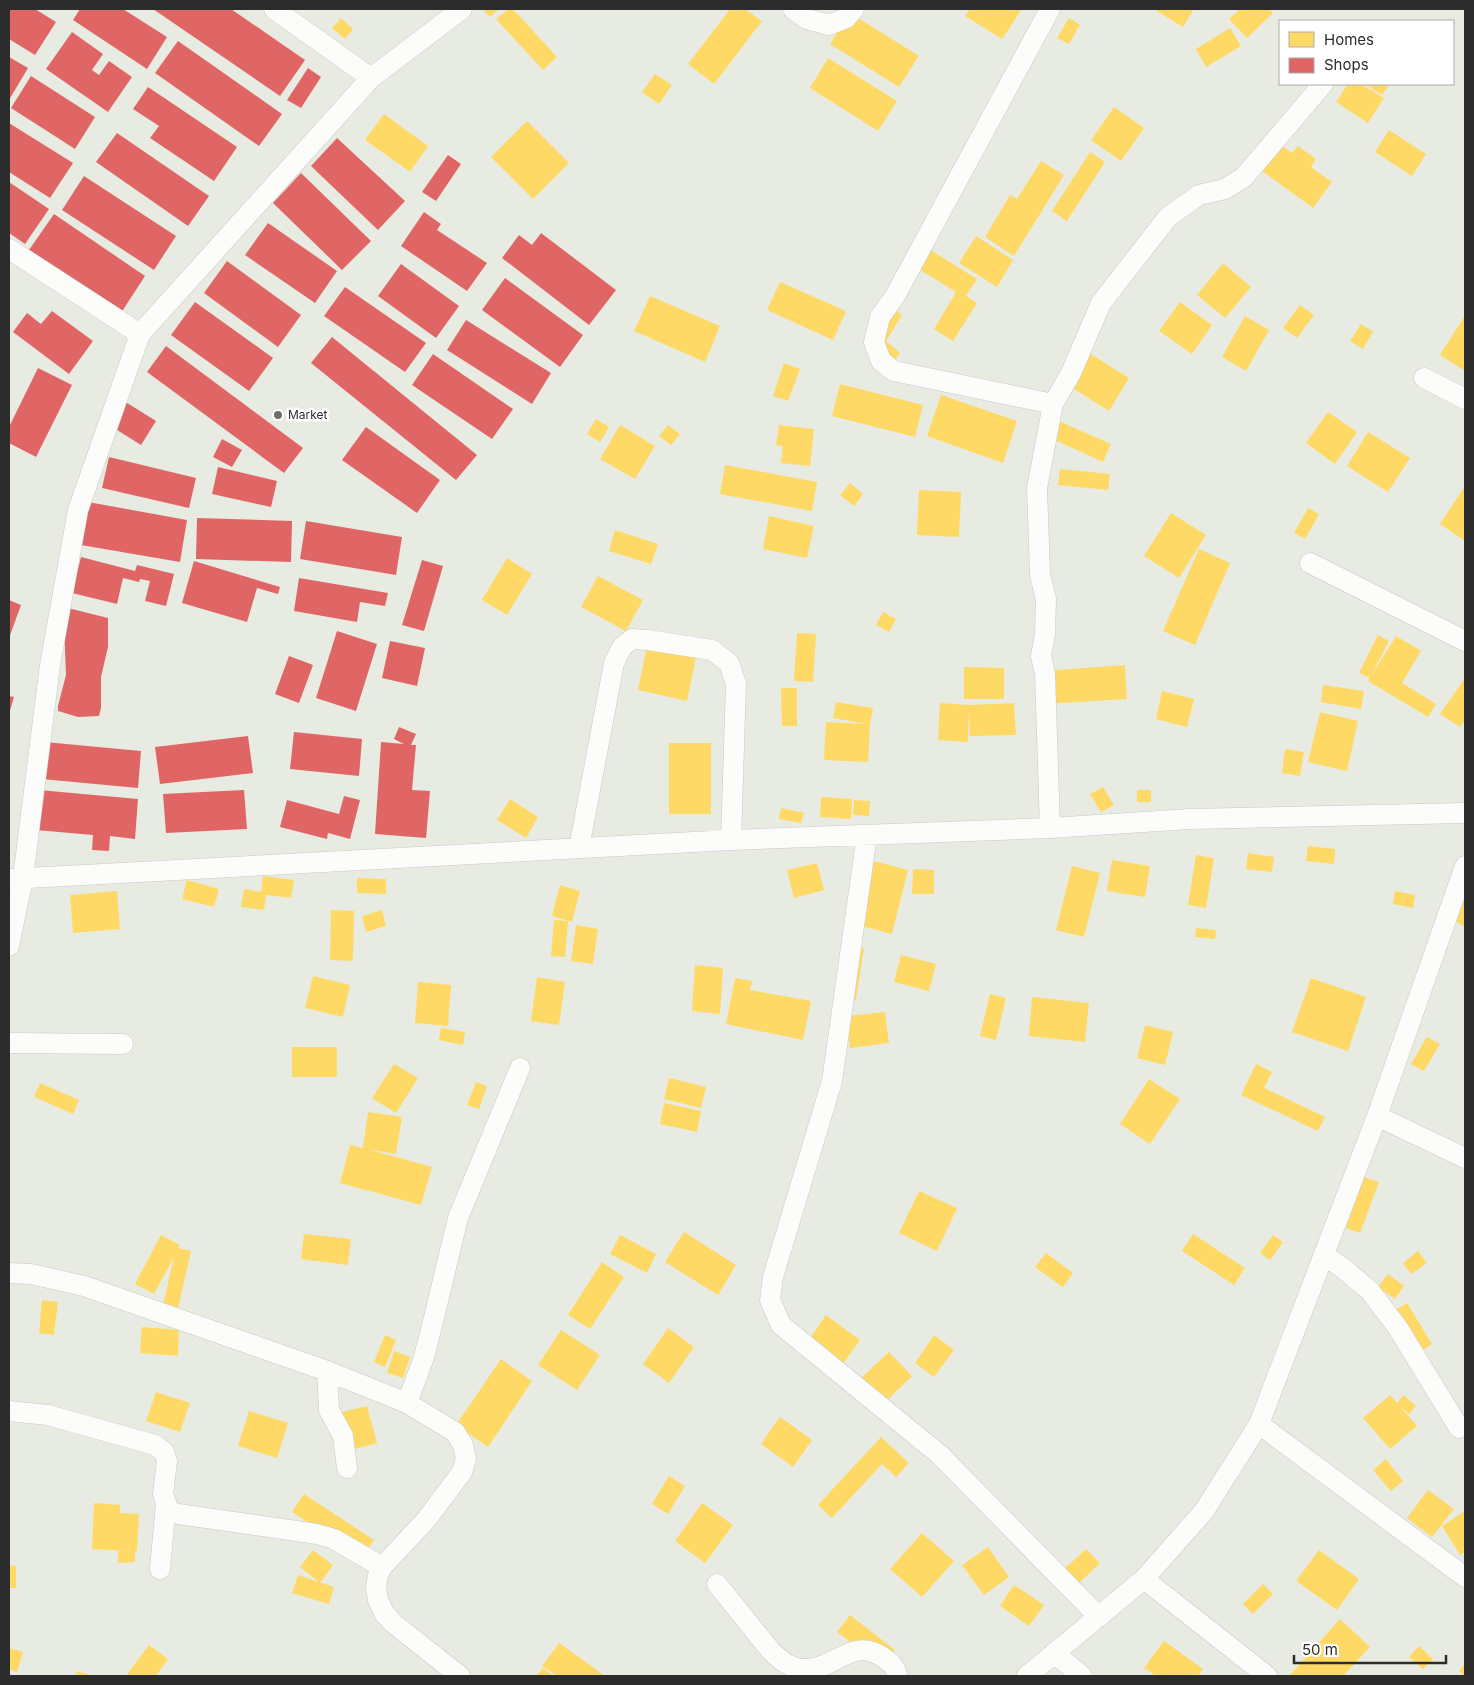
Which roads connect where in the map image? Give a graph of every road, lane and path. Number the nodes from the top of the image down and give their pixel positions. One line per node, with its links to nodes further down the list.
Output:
1 (274, 9): 6 (street)
2 (462, 9): 6 (street)
3 (793, 9): 4 (street)
4 (854, 9)
5 (1050, 9): 12 (street)
6 (370, 78): 9 (street)
7 (1322, 85): 12 (street)
8 (9, 249): 9 (street)
9 (140, 334): 21 (street)
10 (1424, 378): 11 (street)
11 (1465, 399)
12 (1054, 404): 16 (street)
13 (1310, 563): 14 (street)
14 (1465, 641)
15 (1465, 812): 16 (street)
16 (1050, 828): 17 (street)
17 (867, 835): 18 (street); 42 (street)
18 (731, 840): 19 (street); 19 (street)
19 (579, 848): 21 (street)
20 (1465, 866): 26 (street)
21 (16, 879): 22 (street)
22 (9, 946)
23 (9, 1043): 24 (street)
24 (123, 1044)
25 (520, 1068): 31 (street)
26 (1377, 1116): 27 (street); 28 (street)
27 (1465, 1158)
28 (1324, 1255): 33 (street); 34 (street)
29 (9, 1273): 30 (street)
30 (327, 1371): 31 (street); 35 (street)
31 (407, 1403): 37 (street)
32 (9, 1411): 36 (street)
33 (1259, 1424): 39 (street); 40 (street)
34 (1459, 1428)
35 (346, 1468)
36 (166, 1503): 37 (street); 38 (street)
37 (382, 1567): 44 (street)
38 (160, 1569)
39 (1465, 1577)
40 (1144, 1579): 42 (street); 48 (street)
41 (717, 1584): 45 (street)
42 (1099, 1617): 43 (street)
43 (1054, 1653): 46 (street); 47 (street)
44 (460, 1676)
45 (897, 1676)
46 (1027, 1676)
47 (1082, 1676)
48 (1267, 1676)

